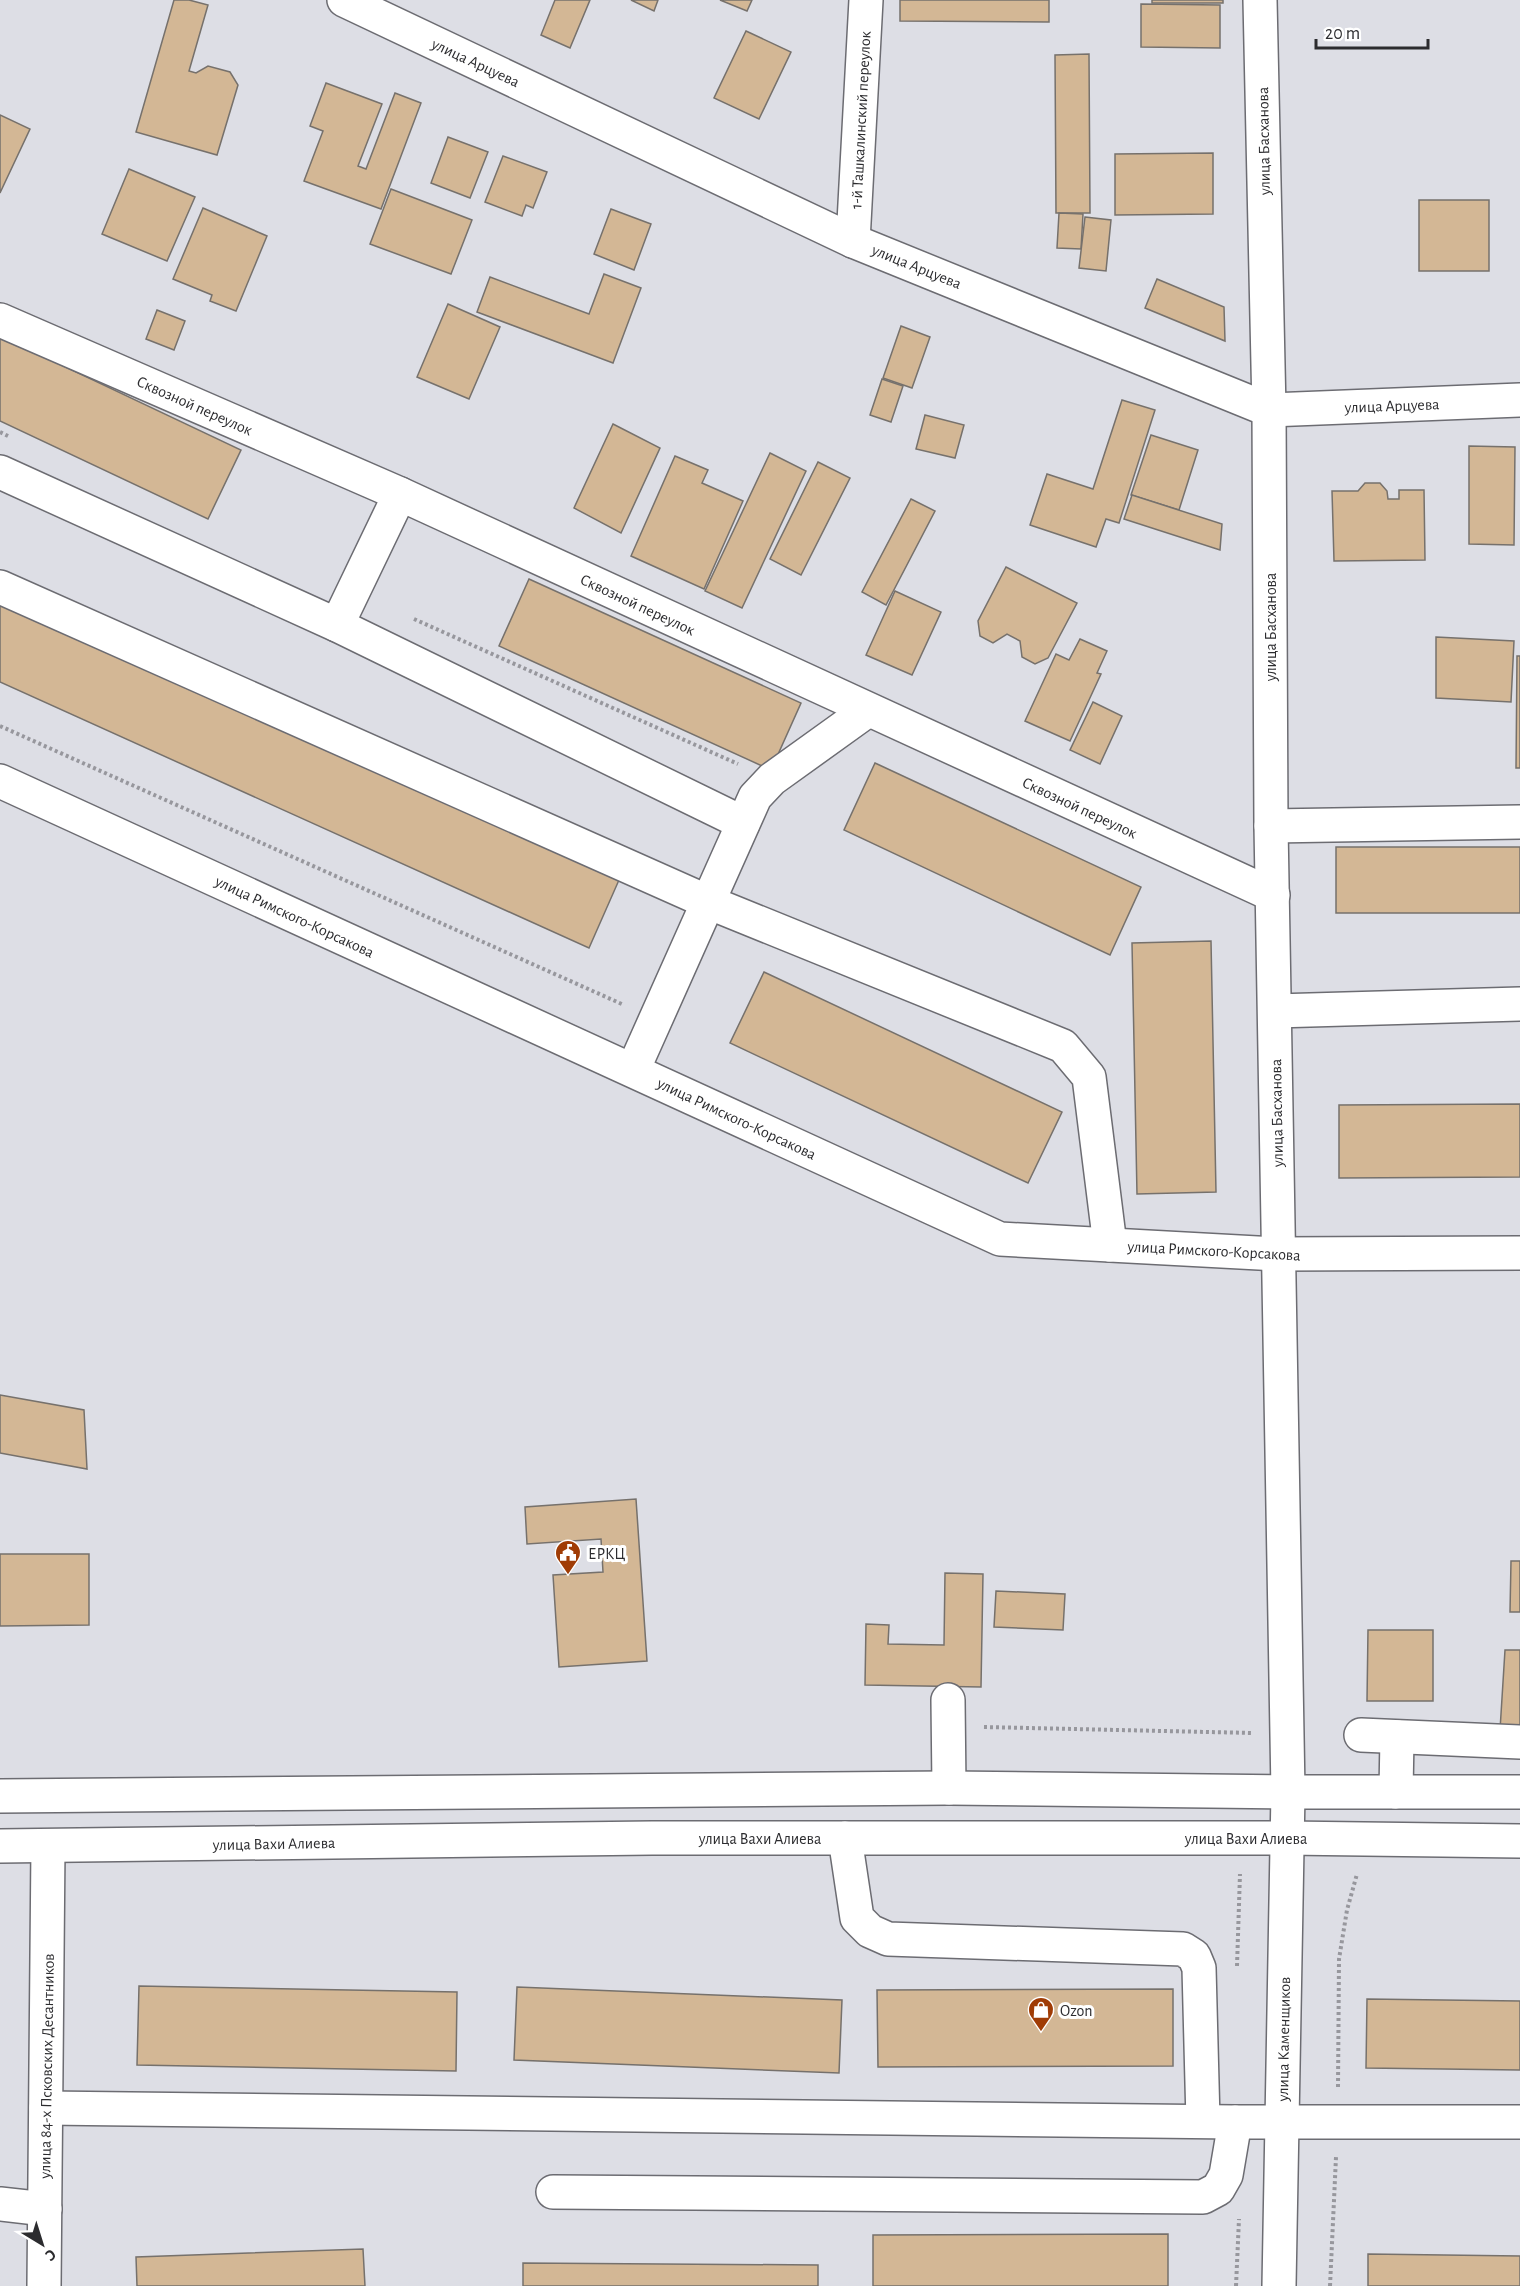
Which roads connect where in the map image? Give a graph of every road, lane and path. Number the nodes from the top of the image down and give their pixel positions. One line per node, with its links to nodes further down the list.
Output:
1 (344, 0): 4 (street, улица Арцуева)
2 (866, 0): 4 (street, 1-й Ташкалинский переулок)
3 (1260, 0): 7 (street, улица Басханова)
4 (853, 240): 7 (street, улица Арцуева)
5 (0, 320): 9 (street, Сквозной переулок)
6 (1520, 400): 7 (street, улица Арцуева)
7 (1269, 410): 17 (street, улица Басханова)
8 (0, 472): 11 (street)
9 (400, 494): 11 (street); 12 (street, Сквозной переулок)
10 (0, 587): 19 (street)
11 (337, 624): 16 (street)
12 (868, 710): 16 (street); 18 (street, Сквозной переулок)
13 (0, 726): 22 (path)
14 (0, 781): 23 (street, улица Римского-Корсакова)
15 (1520, 822): 17 (street)
16 (743, 823): 19 (street)
17 (1271, 826): 18 (street, улица Басханова)
18 (1273, 896): 21 (street, улица Басханова)
19 (708, 902): 22 (street); 24 (street)
20 (1520, 1004): 21 (street)
21 (1275, 1011): 26 (street, улица Басханова)
22 (656, 1020): 23 (street)
23 (633, 1070): 24 (street, улица Римского-Корсакова)
24 (1110, 1245): 26 (street, улица Римского-Корсакова)
25 (1520, 1253): 26 (street, улица Римского-Корсакова)
26 (1278, 1254): 28 (street, улица Басханова)
27 (948, 1713): 28 (path); 32 (street)
28 (1286, 1734): 33 (street, улица Каменщиков)
29 (1361, 1735): 30 (street)
30 (1397, 1737): 31 (street); 34 (street)
31 (1520, 1743)
32 (949, 1788): 33 (street); 36 (street)
33 (1288, 1792): 34 (street); 38 (street, улица Каменщиков)
34 (1396, 1792): 35 (street)
35 (1520, 1792)
36 (0, 1796)
37 (845, 1838): 38 (street, улица Вахи Алиева); 41 (street, улица Вахи Алиева); 44 (street)
38 (1286, 1838): 39 (street, улица Вахи Алиева); 45 (street, улица Каменщиков)
39 (1520, 1841)
40 (0, 1846): 41 (street, улица Вахи Алиева)
41 (48, 1846): 43 (street, улица 84-х Псковских Десантников)
42 (1357, 1875): 46 (path)
43 (46, 2108): 44 (street); 50 (street, улица 84-х Псковских Десантников)
44 (1219, 2121): 45 (street); 48 (street)
45 (1282, 2122): 46 (street); 52 (street, улица Каменщиков)
46 (1337, 2122): 47 (street); 53 (path)
47 (1520, 2122)
48 (553, 2192)
49 (0, 2204): 50 (street)
50 (45, 2209): 51 (street, улица 84-х Псковских Десантников)
51 (44, 2286)
52 (1280, 2286)
53 (1330, 2286)

